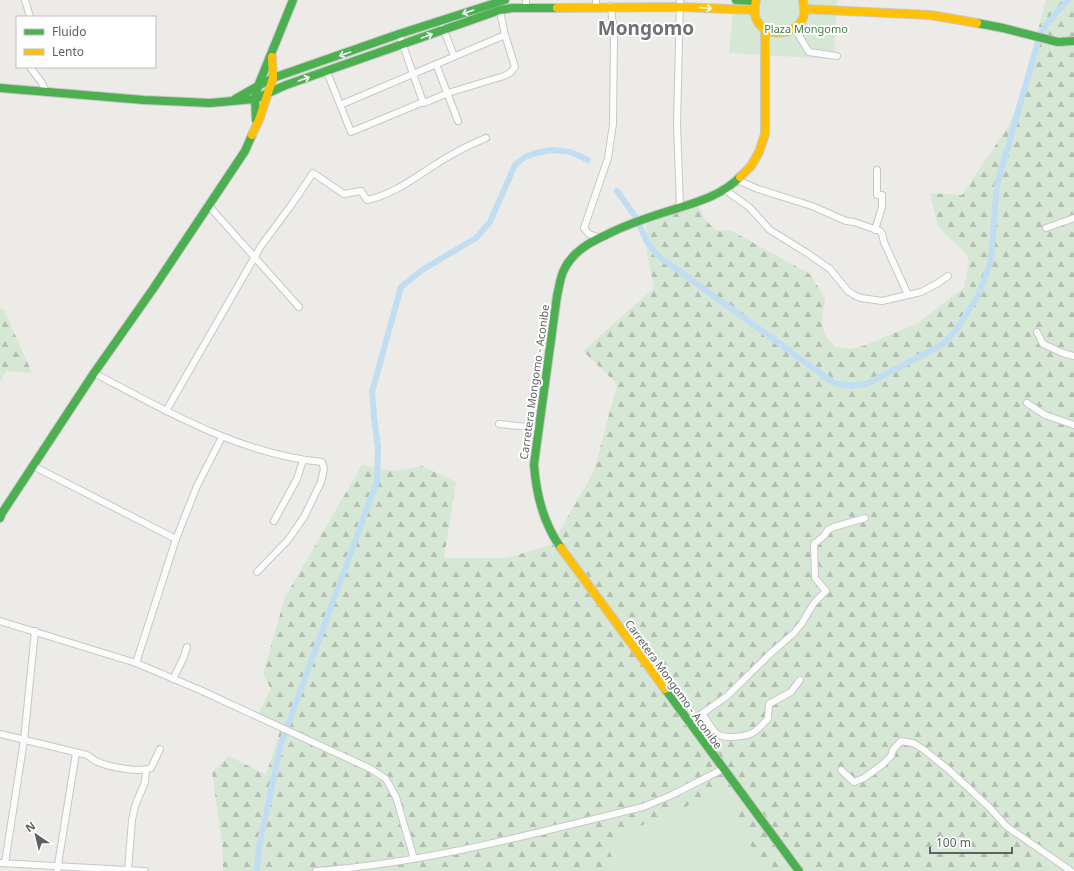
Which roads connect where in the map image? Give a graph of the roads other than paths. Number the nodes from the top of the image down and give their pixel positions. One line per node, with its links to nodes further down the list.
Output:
1 (25, 0): 16 (street)
2 (293, 0): 27 (main road)
3 (732, 0): 12 (street)
4 (736, 0): 7 (main road)
5 (803, 0): 13 (main road)
6 (501, 1): 14 (street); 17 (main road, one-way to 17)
7 (756, 1): 15 (main road)
8 (526, 3): 9 (main road); 14 (main road)
9 (596, 3): 11 (main road)
10 (680, 3): 11 (main road); 12 (main road, one-way to 12); 51 (street)
11 (611, 6): 55 (street)
12 (732, 9): 15 (main road)
13 (805, 9): 18 (main road); 24 (main road)
14 (500, 10): 19 (main road); 23 (street)
15 (754, 10): 20 (main road)
16 (30, 16)
17 (440, 21): 19 (street); 21 (main road)
18 (795, 29): 22 (main road); 29 (street)
19 (444, 30): 25 (main road, one-way to 19); 28 (street)
20 (765, 30): 22 (main road); 26 (main road, Carretera Mongomo - Aconibe)
21 (399, 34): 25 (street); 34 (main road, one-way to 34)
22 (774, 34): 26 (main road, Carretera Mongomo - Aconibe)
23 (505, 35): 28 (street); 38 (street)
24 (1074, 41)
25 (403, 45): 32 (main road); 33 (street)
26 (766, 51): 48 (main road, Carretera Mongomo - Aconibe)
27 (272, 52): 34 (main road); 35 (main road)
28 (454, 56): 30 (street)
29 (837, 56)
30 (436, 64): 33 (street); 38 (street)
31 (31, 68): 37 (street)
32 (327, 72): 39 (main road, one-way to 32); 43 (street)
33 (413, 74): 42 (street); 43 (street)
34 (273, 78): 35 (main road); 39 (main road)
35 (258, 86): 40 (main road); 41 (main road)
36 (0, 88): 37 (main road)
37 (46, 92): 41 (main road)
38 (448, 93): 42 (street); 44 (street)
39 (268, 94): 40 (main road); 45 (main road)
40 (255, 99): 41 (main road); 45 (main road)
41 (231, 101)
42 (423, 102): 43 (street)
43 (340, 105)
44 (458, 121)
45 (255, 131): 50 (main road)
46 (486, 138): 56 (street)
47 (877, 170): 54 (street)
48 (737, 180): 49 (main road, Carretera Mongomo - Aconibe); 54 (street)
49 (724, 189): 51 (main road, Carretera Mongomo - Aconibe); 58 (street)
50 (208, 205): 56 (street); 62 (main road)
51 (680, 207): 55 (main road, Carretera Mongomo - Aconibe)
52 (1074, 218): 53 (street)
53 (1046, 228)
54 (875, 230): 58 (street)
55 (600, 238): 67 (main road, Carretera Mongomo - Aconibe)
56 (255, 257): 59 (street); 64 (street)
57 (948, 276): 58 (street)
58 (908, 295)
59 (299, 307)
60 (1037, 332): 61 (street)
61 (1074, 356)
62 (94, 373): 64 (street); 70 (main road)
63 (1027, 403): 66 (street)
64 (166, 411): 68 (street)
65 (499, 424): 67 (street)
66 (1074, 425)
67 (539, 428): 83 (main road, Carretera Mongomo - Aconibe)
68 (222, 437): 69 (street); 74 (street)
69 (303, 460): 73 (street); 75 (street)
70 (33, 466): 71 (main road); 74 (street)
71 (0, 518)
72 (866, 518): 82 (street)
73 (274, 521)
74 (176, 539): 79 (street)
75 (257, 572)
76 (0, 621): 77 (street)
77 (35, 631): 79 (street); 85 (street)
78 (187, 647): 80 (street)
79 (136, 663): 80 (street)
80 (173, 679): 91 (street)
81 (800, 680): 82 (street)
82 (702, 714): 83 (street)
83 (689, 723): 88 (main road, Carretera Mongomo - Aconibe)
84 (0, 734): 85 (street)
85 (24, 740): 87 (street); 92 (street)
86 (160, 749): 89 (street)
87 (76, 753): 89 (street); 93 (street)
88 (723, 769): 91 (street); 97 (main road, Carretera Mongomo - Aconibe)
89 (146, 770): 94 (street)
90 (841, 770): 98 (street)
91 (414, 858): 96 (street)
92 (2, 863): 93 (street)
93 (57, 868): 94 (street)
94 (128, 870): 95 (street)
95 (145, 871)
96 (316, 871)
97 (799, 871)
98 (1071, 871)

